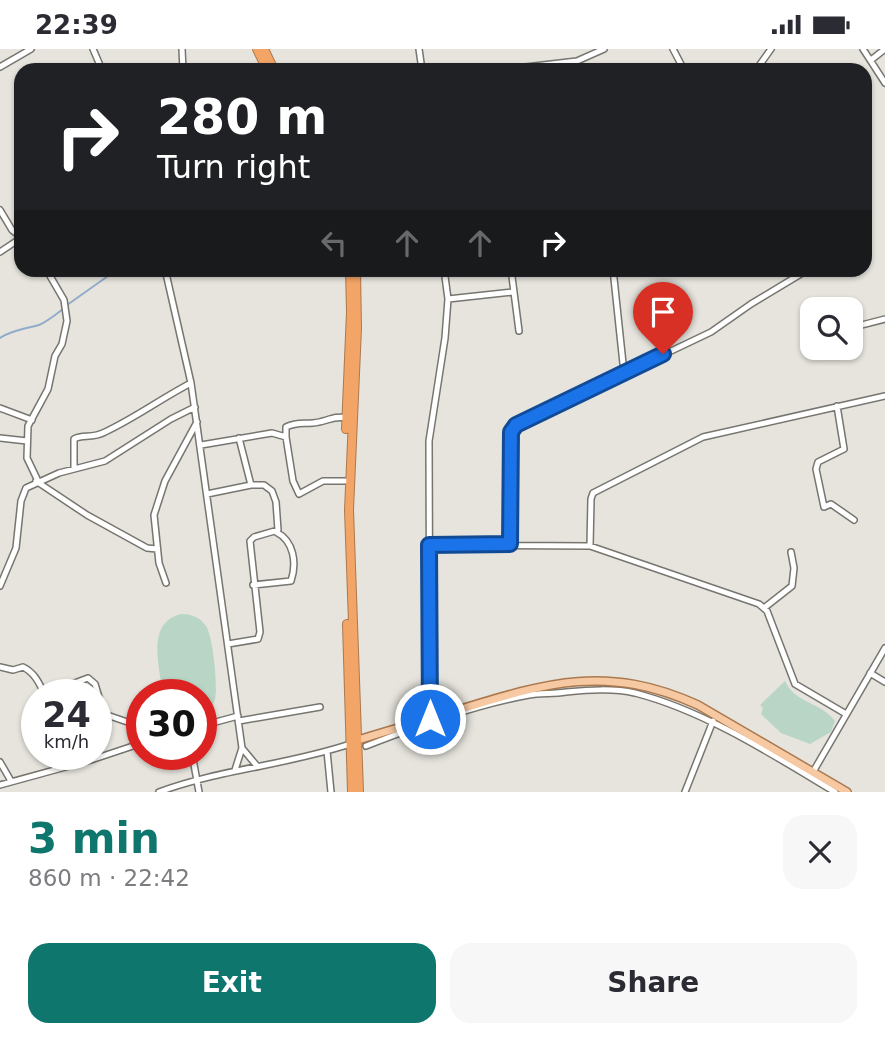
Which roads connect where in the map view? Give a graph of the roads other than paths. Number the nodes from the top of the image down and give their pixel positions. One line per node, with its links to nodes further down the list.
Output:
1 (31, 49): 9 (street)
2 (604, 49): 7 (street)
3 (771, 49): 8 (street)
4 (863, 49): 6 (street)
5 (885, 50): 6 (street)
6 (871, 60): 10 (street)
7 (560, 63)
8 (760, 63)
9 (0, 67)
10 (885, 83)
11 (0, 210): 12 (street)
12 (14, 232)
13 (51, 277): 33 (street)
14 (168, 277): 27 (street)
15 (349, 277): 32 (highway)
16 (356, 277): 68 (highway)
17 (445, 277): 22 (street)
18 (512, 277): 21 (street)
19 (614, 277): 26 (street)
20 (795, 277): 26 (street)
21 (513, 292): 22 (street); 25 (street)
22 (448, 299): 48 (street)
23 (885, 319): 24 (street)
24 (863, 325)
25 (519, 331)
26 (624, 373): 47 (street)
27 (191, 383): 30 (street); 40 (street)
28 (885, 396): 29 (street)
29 (837, 406): 45 (street); 49 (street)
30 (195, 407): 34 (street); 40 (street)
31 (0, 408): 33 (street)
32 (347, 418): 35 (street); 42 (highway)
33 (32, 420): 38 (street)
34 (197, 422): 39 (street); 50 (street)
35 (286, 437): 37 (street); 42 (street)
36 (0, 438): 38 (street)
37 (239, 438): 39 (street); 43 (street)
38 (27, 441): 41 (street)
39 (201, 445): 44 (street)
40 (74, 468): 41 (street)
41 (37, 481): 50 (street); 54 (street)
42 (345, 481): 68 (highway)
43 (251, 485): 44 (street); 46 (street)
44 (207, 494): 56 (street)
45 (854, 520)
46 (276, 533): 53 (street); 53 (street)
47 (510, 544): 48 (street); 49 (street)
48 (429, 545): 65 (street)
49 (590, 546): 55 (street)
50 (157, 549): 52 (street)
51 (791, 552): 55 (street)
52 (166, 583)
53 (253, 585): 56 (street)
54 (0, 586)
55 (764, 608): 63 (street)
56 (228, 644): 64 (street)
57 (885, 647): 59 (street)
58 (0, 667): 60 (street)
59 (870, 673): 61 (street); 63 (street)
60 (37, 679)
61 (885, 682)
62 (320, 707): 64 (street)
63 (846, 714): 77 (street)
64 (238, 718): 67 (street); 70 (street)
65 (430, 719): 66 (main road); 68 (main road)
66 (713, 719): 69 (street); 77 (main road); 86 (street); 87 (street)
67 (217, 723)
68 (353, 742): 71 (street); 84 (highway); 85 (highway)
69 (366, 746)
70 (242, 748): 73 (street); 76 (street)
71 (327, 751): 73 (street); 83 (street)
72 (0, 762): 79 (street)
73 (257, 766): 76 (street)
74 (54, 770): 79 (street)
75 (195, 770): 78 (street)
76 (235, 770): 78 (street)
77 (813, 772): 88 (main road)
78 (196, 779): 81 (street); 82 (street)
79 (11, 781): 80 (street)
80 (0, 785)
81 (159, 792)
82 (199, 792)
83 (331, 792)
84 (352, 792)
85 (359, 792)
86 (685, 792)
87 (835, 792)
88 (847, 792)

